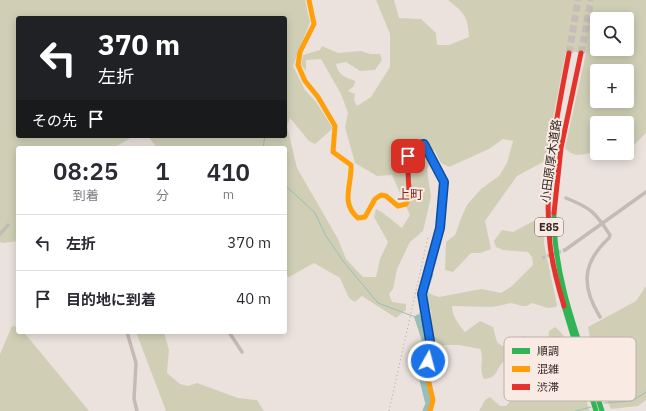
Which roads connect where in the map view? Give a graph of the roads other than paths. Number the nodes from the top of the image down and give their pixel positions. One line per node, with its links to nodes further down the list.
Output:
1 (309, 0): 19 (main road)
2 (569, 53): 13 (main road, 小田原厚木道路 / E85)
3 (581, 53): 14 (main road, 小田原厚木道路 / E85)
4 (646, 192): 6 (street)
5 (566, 198): 6 (street)
6 (602, 224): 9 (street); 10 (street)
7 (8, 225): 8 (street)
8 (0, 234)
9 (565, 250)
10 (600, 317)
11 (128, 334): 18 (street)
12 (231, 334): 15 (street)
13 (575, 337)
14 (578, 337)
15 (242, 352)
16 (595, 401): 20 (main road, 小田原厚木道路 / E85)
17 (597, 401): 21 (main road, 小田原厚木道路 / E85)
18 (137, 411)
19 (430, 411)
20 (596, 411)
21 (602, 411)

